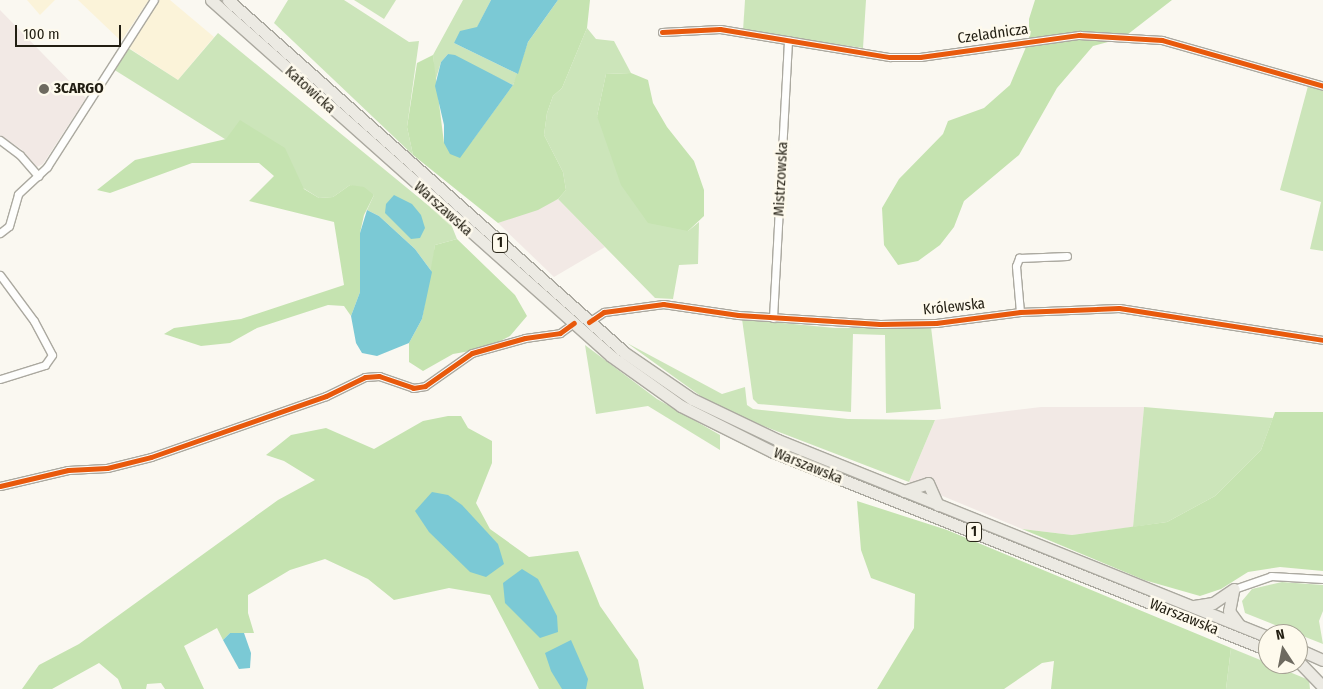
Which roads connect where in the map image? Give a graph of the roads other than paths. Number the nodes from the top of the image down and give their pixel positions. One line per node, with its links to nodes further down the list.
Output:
1 (154, 0): 9 (street)
2 (211, 0): 10 (main road, Katowicka / 1)
3 (228, 0): 8 (main road, Katowicka / 1)
4 (662, 32): 5 (street, Czeladnicza)
5 (788, 40): 6 (street, Czeladnicza); 15 (street, Mistrzowska)
6 (1323, 86)
7 (0, 140): 9 (street)
8 (411, 164): 16 (main road, Warszawska / 1)
9 (38, 176): 11 (street)
10 (410, 179): 17 (main road, Warszawska / 1)
11 (0, 233)
12 (1067, 256): 14 (street)
13 (0, 276): 19 (street)
14 (1020, 312): 15 (street, Królewska); 18 (street, Królewska)
15 (773, 318): 16 (street, Królewska)
16 (589, 322): 21 (main road, Warszawska / 1)
17 (574, 324): 20 (street); 28 (main road, Warszawska / 1)
18 (1323, 340)
19 (0, 379)
20 (0, 486)
21 (904, 491): 22 (main road, Warszawska / 1); 22 (main road)
22 (938, 505): 25 (main road, Warszawska / 1)
23 (1323, 579): 24 (street)
24 (1234, 589): 25 (main road); 26 (main road)
25 (1190, 606): 26 (main road, Warszawska / 1)
26 (1245, 628): 27 (main road, Warszawska / 1)
27 (1258, 633)
28 (1258, 646)
29 (1308, 653): 30 (main road)
30 (1323, 660)
31 (1308, 666): 33 (main road)
32 (1308, 671): 34 (main road)
33 (1323, 673)
34 (1323, 686)

